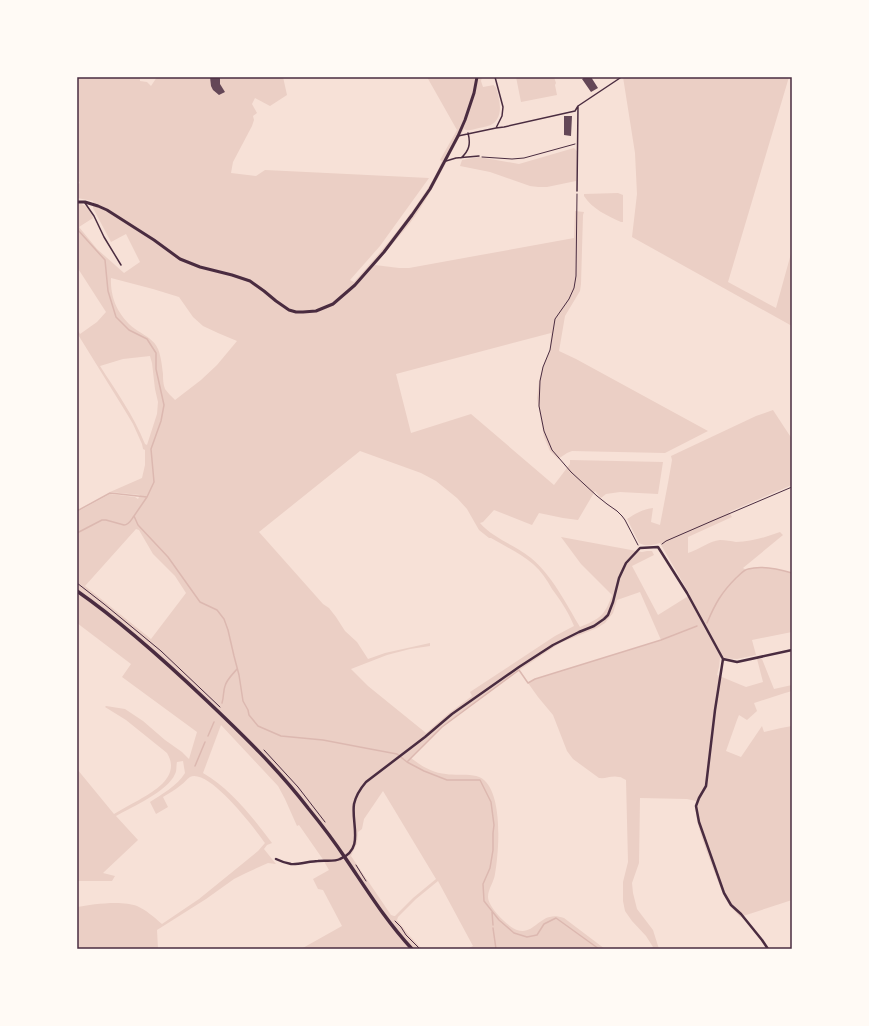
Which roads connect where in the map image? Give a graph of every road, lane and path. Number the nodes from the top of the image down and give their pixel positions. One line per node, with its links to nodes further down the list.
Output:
1 (477, 77): 7 (street)
2 (495, 77): 5 (lane)
3 (620, 78): 4 (lane)
4 (578, 106): 5 (lane); 8 (lane)
5 (496, 128): 6 (lane)
6 (468, 133): 7 (lane); 10 (lane)
7 (458, 136): 11 (street)
8 (578, 143): 9 (path); 12 (lane)
9 (480, 156): 10 (lane)
10 (460, 158): 11 (lane)
11 (444, 161): 14 (street)
12 (577, 191): 18 (path)
13 (77, 202): 14 (street)
14 (85, 202): 15 (lane)
15 (121, 265)
16 (792, 487): 17 (path)
17 (658, 547): 18 (street); 21 (street)
18 (640, 548): 22 (street)
19 (77, 591): 22 (main road)
20 (792, 650): 21 (street)
21 (723, 659): 28 (street)
22 (346, 856): 23 (street); 24 (path); 26 (main road)
23 (276, 859)
24 (366, 880)
25 (393, 920): 27 (path)
26 (412, 949)
27 (420, 949)
28 (768, 949)

